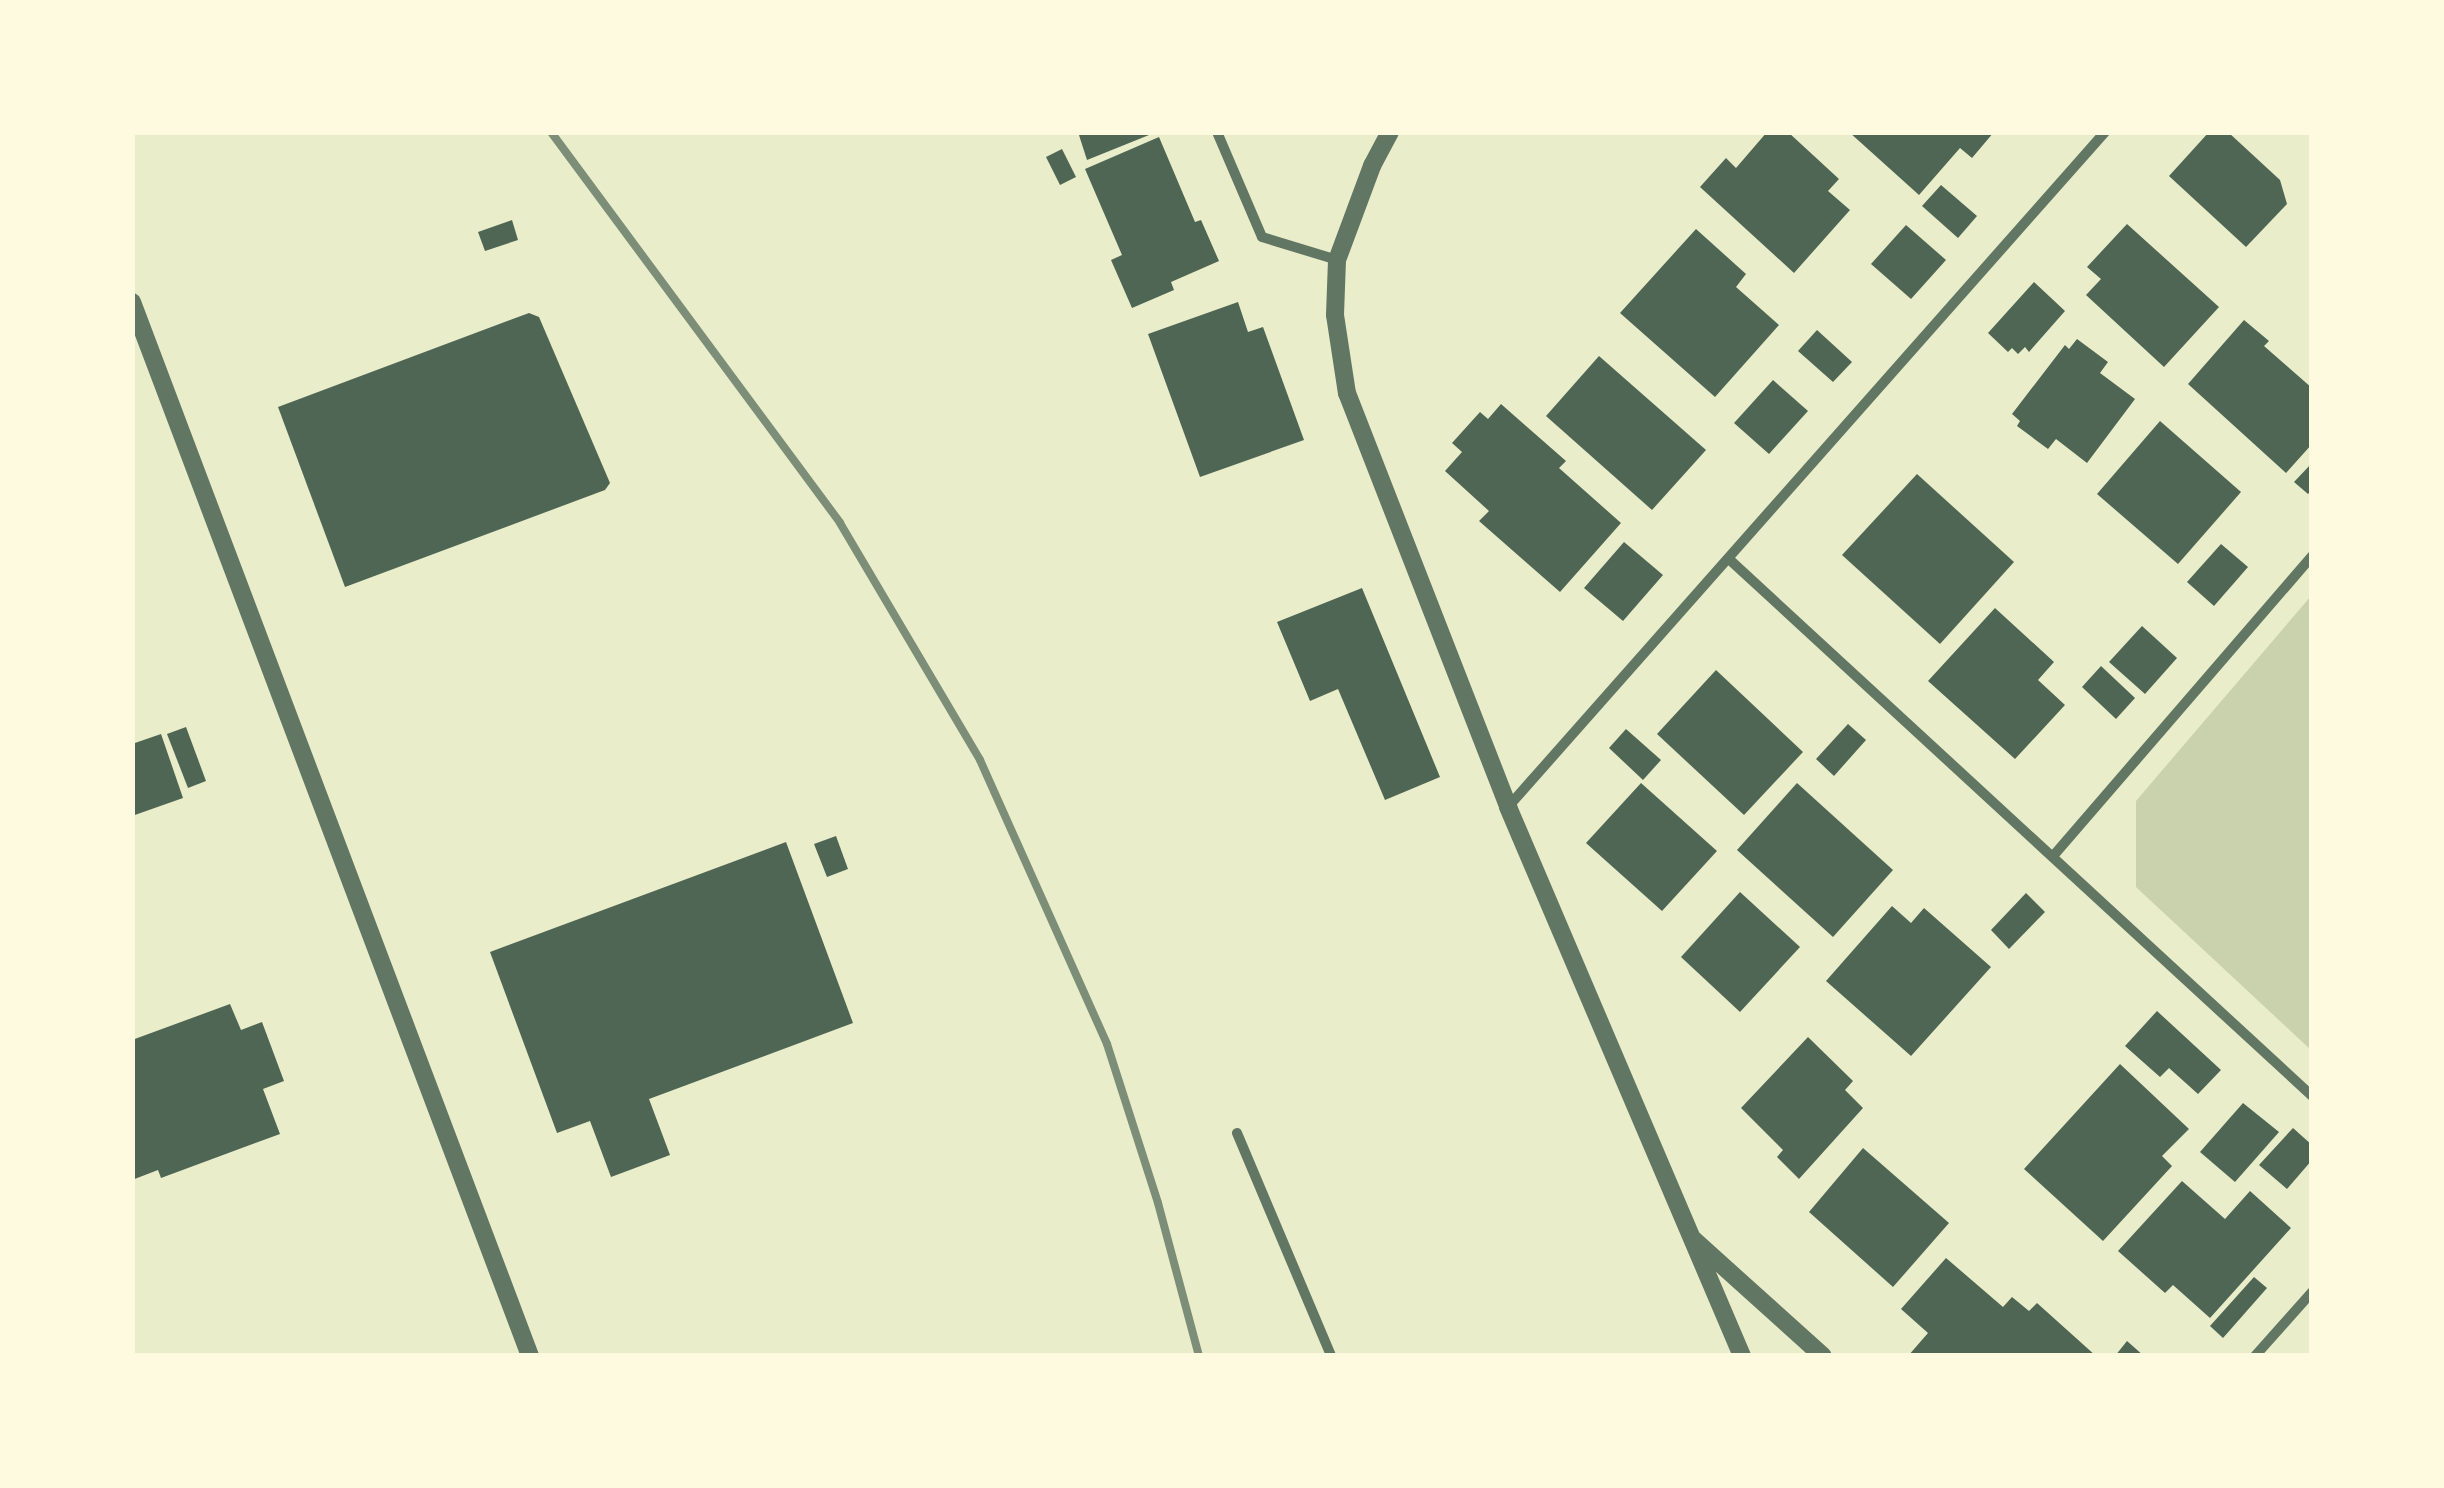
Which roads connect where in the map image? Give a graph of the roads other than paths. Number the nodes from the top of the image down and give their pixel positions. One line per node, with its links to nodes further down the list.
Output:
1 (1216, 132): 4 (street)
2 (1390, 132): 4 (street)
3 (2104, 132): 7 (street)
4 (1337, 260): 8 (street)
5 (132, 302): 14 (street)
6 (2312, 556): 9 (street)
7 (1730, 560): 8 (street); 9 (street)
8 (1508, 807): 12 (street)
9 (2054, 855): 10 (street)
10 (2312, 1096)
11 (1237, 1134): 15 (street)
12 (1686, 1233): 16 (street); 17 (street)
13 (2312, 1292): 18 (street)
14 (530, 1356)
15 (1331, 1356)
16 (1742, 1356)
17 (1823, 1356)
18 (2255, 1356)

